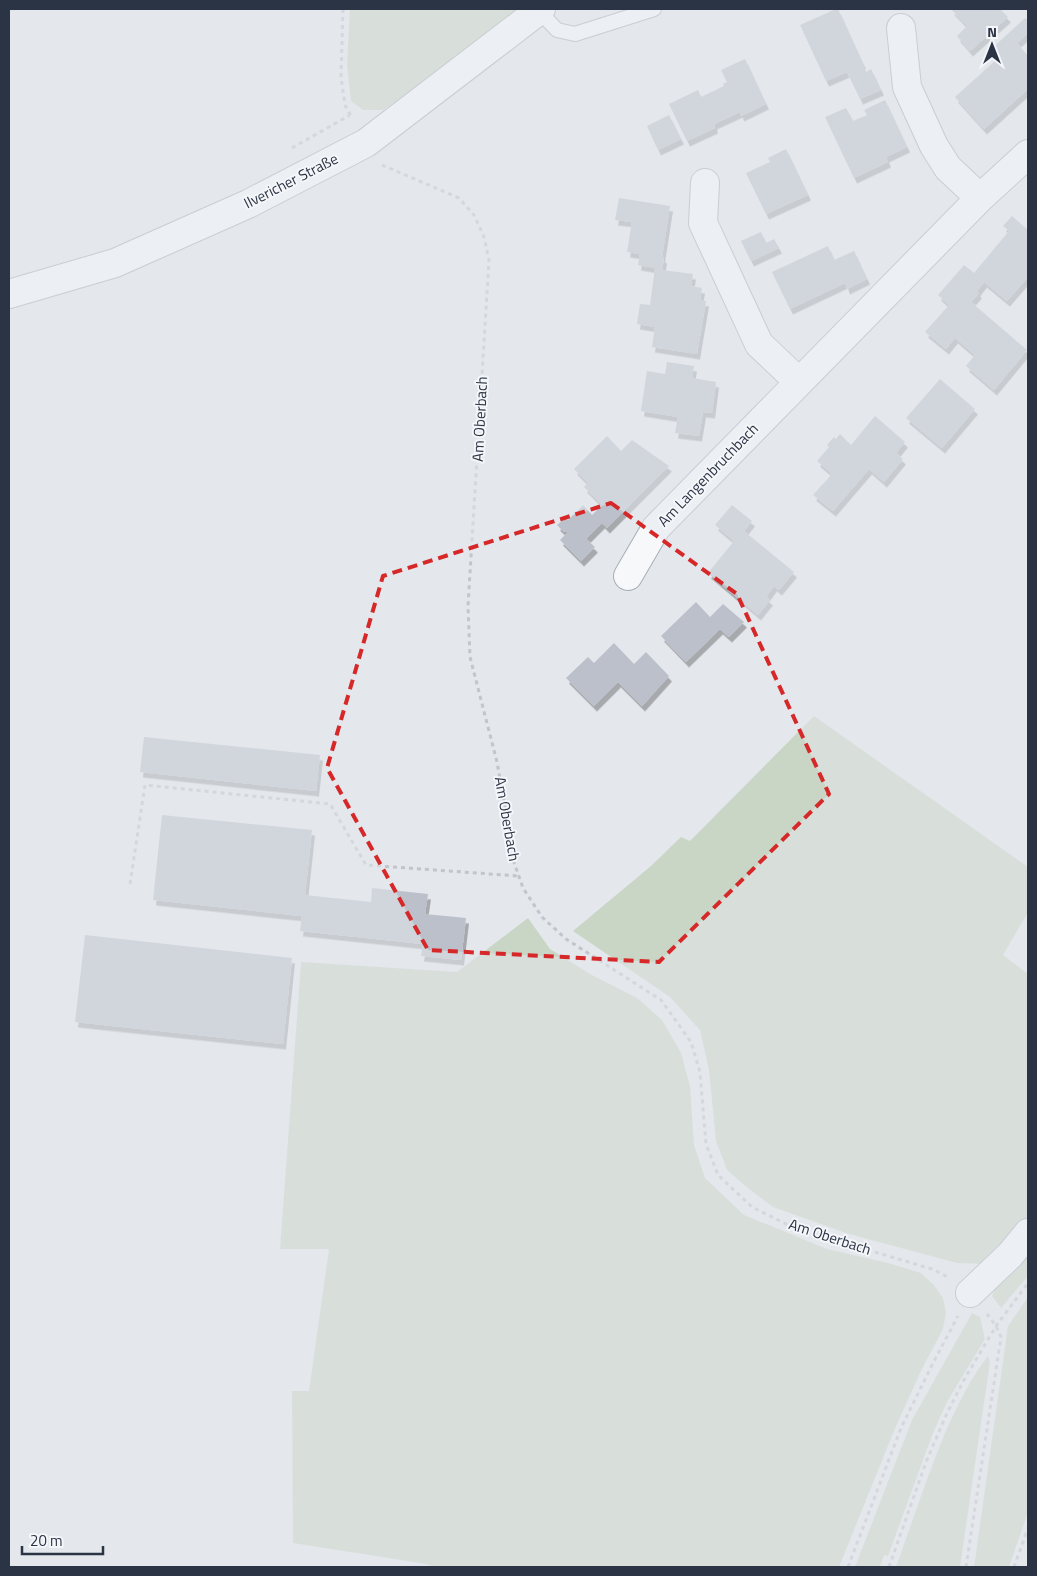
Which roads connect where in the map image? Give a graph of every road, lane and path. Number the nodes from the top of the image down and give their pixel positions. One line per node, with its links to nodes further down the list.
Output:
1 (343, 9): 5 (path, Am Oberbach)
2 (654, 9): 3 (lane)
3 (540, 10): 6 (street, Ilvericher Straße)
4 (901, 28): 10 (street)
5 (350, 115): 6 (path, Am Oberbach); 7 (path)
6 (366, 142): 11 (street, Ilvericher Straße); 14 (path, Am Oberbach)
7 (290, 149)
8 (1028, 154): 10 (street, Am Langenbruchbach)
9 (705, 183): 12 (street)
10 (980, 198): 12 (street, Am Langenbruchbach)
11 (9, 294)
12 (799, 382): 13 (street, Am Langenbruchbach)
13 (628, 576)
14 (518, 876): 15 (path); 18 (path, Am Oberbach)
15 (130, 884)
16 (1028, 1233): 18 (street)
17 (1028, 1283): 19 (path)
18 (970, 1293): 21 (path)
19 (996, 1326): 22 (path); 23 (path)
20 (1028, 1528): 24 (path)
21 (848, 1567)
22 (890, 1567)
23 (966, 1567)
24 (1014, 1567)

